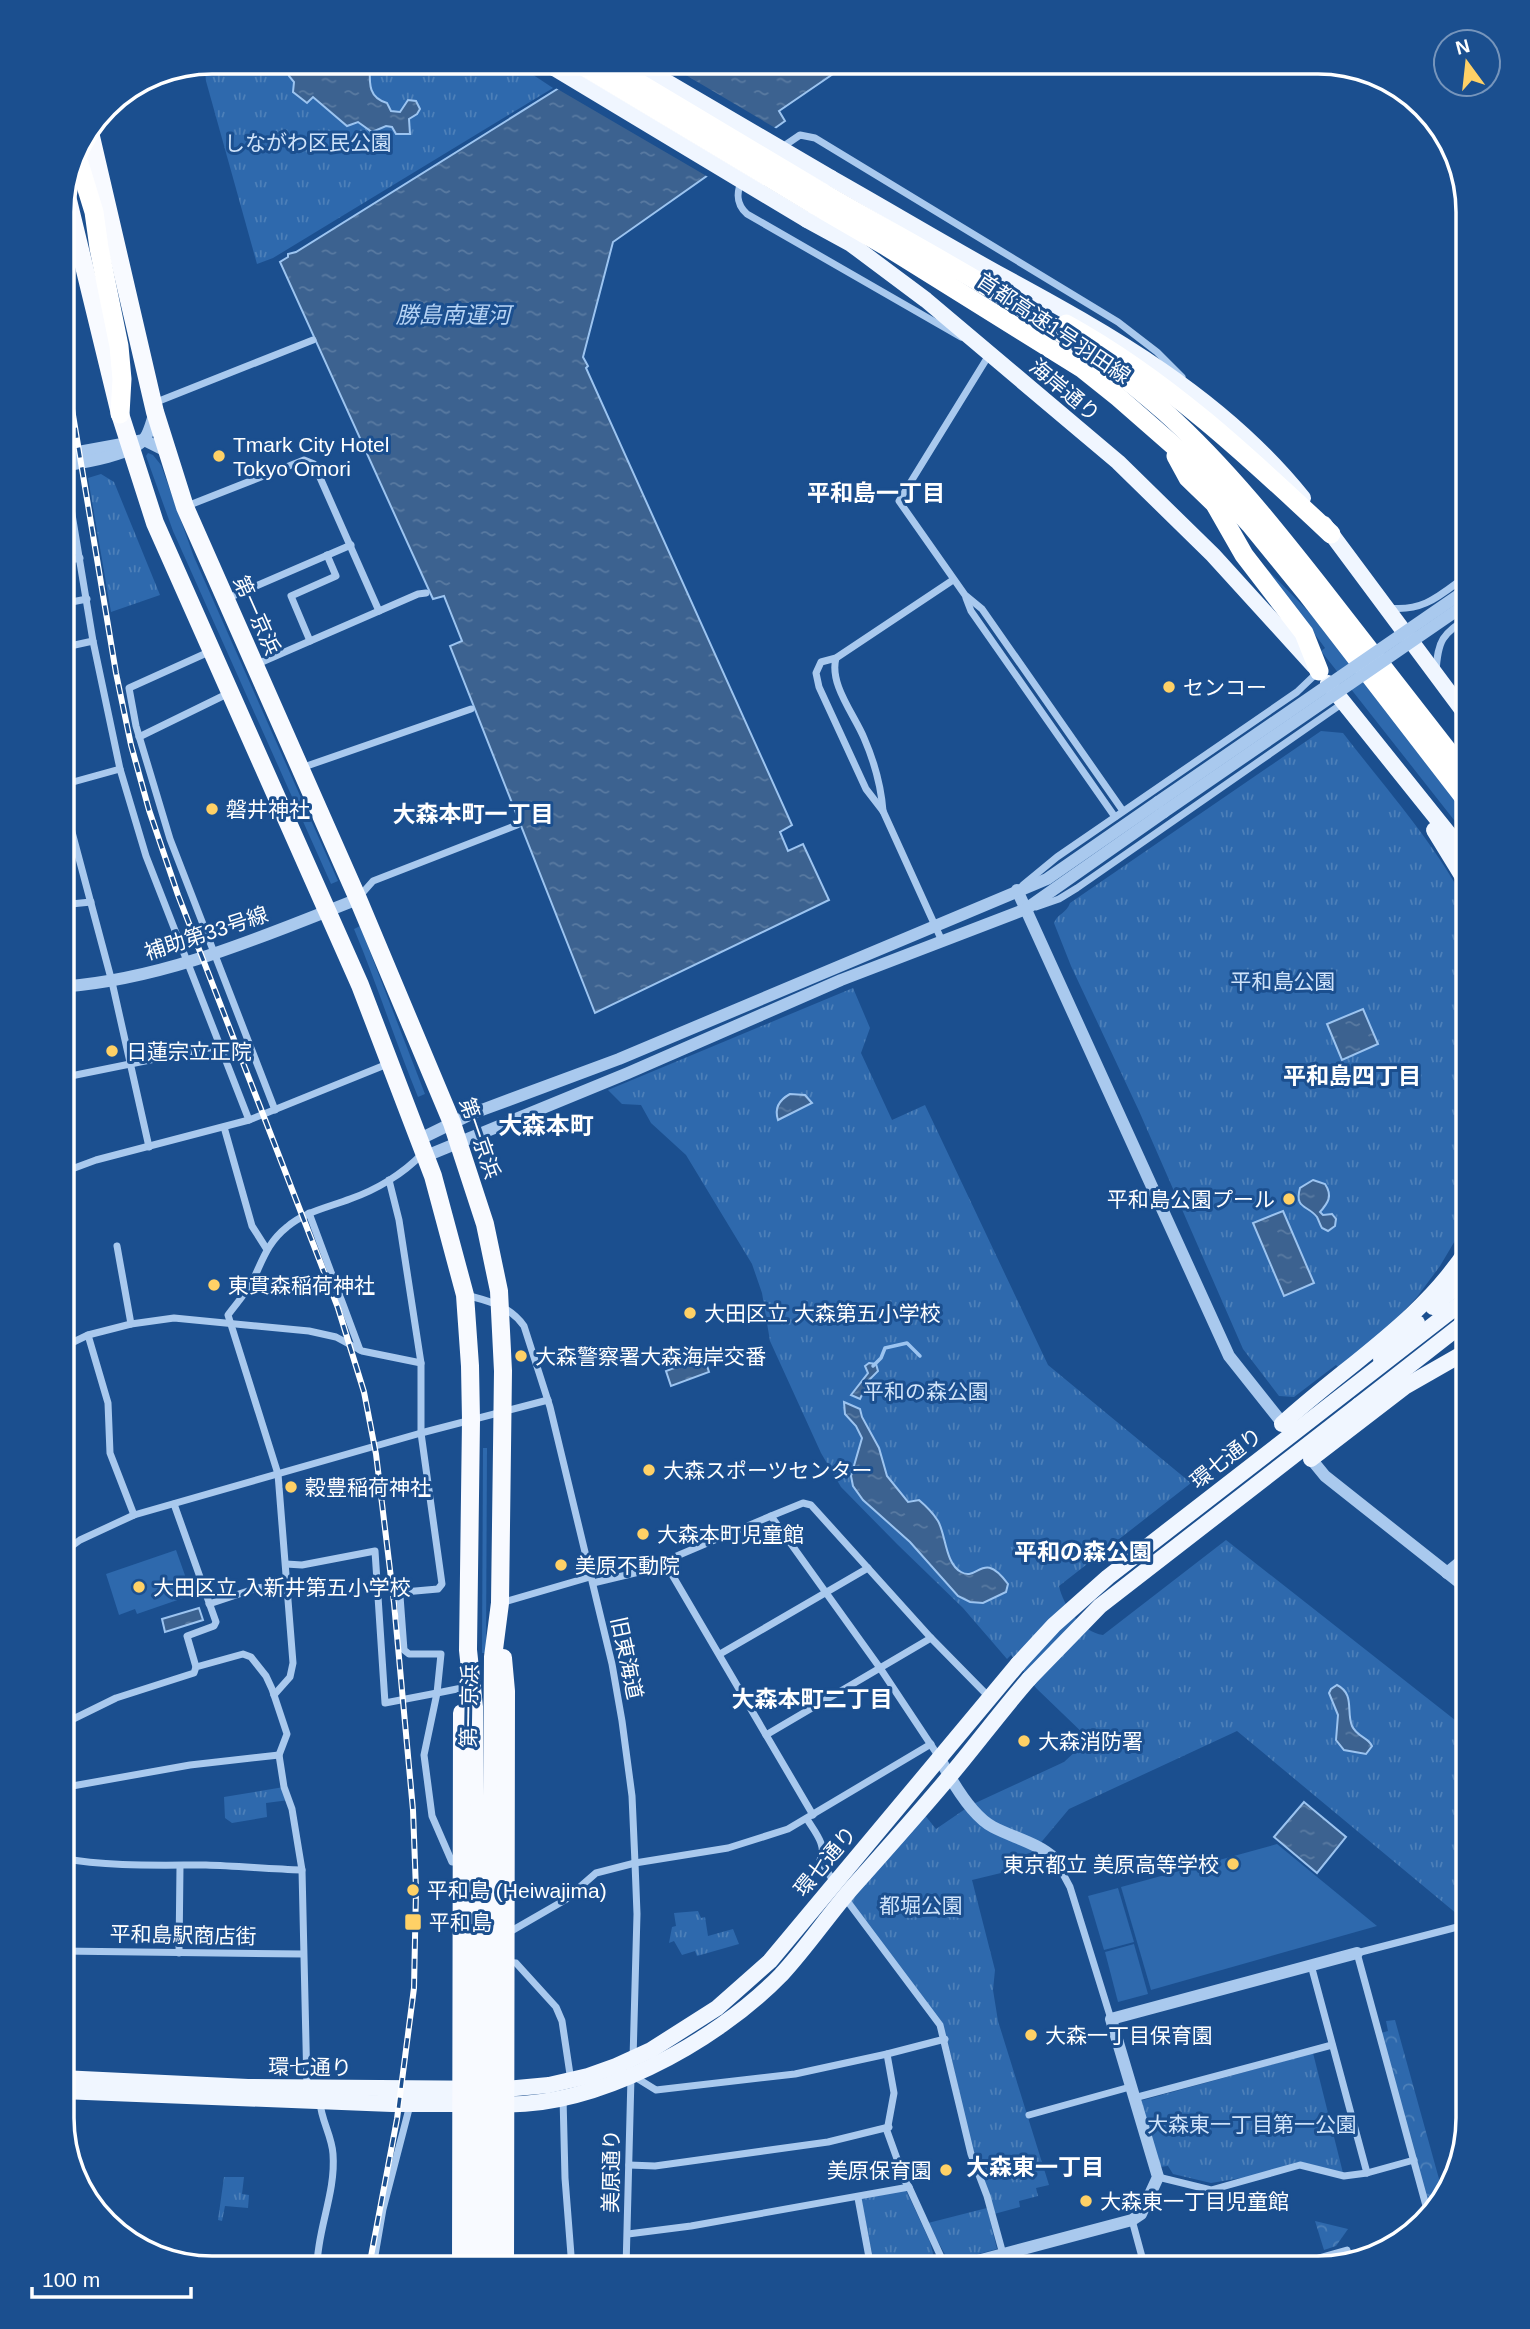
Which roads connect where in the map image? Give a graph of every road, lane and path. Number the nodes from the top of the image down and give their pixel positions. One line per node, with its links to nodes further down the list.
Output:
1 (566, 74): 7 (main road, 海岸通り, bridge)
2 (599, 74): 7 (highway, 首都高速1号羽田線, bridge)
3 (622, 74): 7 (highway, 首都高速1号羽田線, bridge)
4 (649, 74): 7 (main road, 海岸通り, bridge)
5 (92, 143): 15 (highway, 第一京浜)
6 (81, 169): 16 (highway)
7 (819, 199): 9 (highway, 首都高速1号羽田線); 10 (highway, 首都高速1号羽田線); 13 (main road, 海岸通り); 14 (main road, 海岸通り)
8 (74, 241): 16 (highway, 第一京浜)
9 (933, 277): 11 (highway); 17 (highway, 首都高速1号羽田線)
10 (995, 292): 24 (highway); 55 (highway, 首都高速1号羽田線)
11 (974, 316)
12 (313, 340): 15 (street)
13 (985, 350): 14 (street); 29 (street); 48 (main road, 海岸通り)
14 (1204, 401): 24 (main road, 海岸通り)
15 (154, 408): 18 (street); 19 (highway, 第一京浜)
16 (120, 414): 18 (highway, 第一京浜)
17 (1167, 440): 21 (highway); 32 (highway, 首都高速1号羽田線)
18 (134, 443): 19 (street); 20 (street); 45 (highway, 第一京浜)
19 (166, 451): 22 (highway, 第一京浜)
20 (74, 461)
21 (1216, 506): 32 (highway); 48 (highway)
22 (185, 507): 25 (street); 36 (highway, 第一京浜)
23 (74, 526): 27 (street)
24 (1331, 534): 38 (main road, 海岸通り)
25 (351, 545): 26 (street); 39 (street)
26 (327, 555): 36 (street); 43 (street)
27 (80, 558): 28 (street); 35 (street)
28 (74, 559)
29 (953, 580): 33 (street); 46 (street)
30 (1456, 584): 38 (street)
31 (426, 593): 39 (street)
32 (1307, 594): 60 (highway, 首都高速1号羽田線)
33 (965, 595): 63 (street); 64 (street)
34 (1456, 597): 61 (street, bridge)
35 (87, 599): 37 (street); 42 (street)
36 (225, 600): 47 (highway, 第一京浜)
37 (74, 602)
38 (1385, 607): 49 (main road, 海岸通り)
39 (379, 611): 43 (street)
40 (1456, 611): 61 (street, bridge)
41 (1456, 625): 49 (street)
42 (93, 641): 44 (street); 57 (street)
43 (310, 641): 47 (street)
44 (74, 645)
45 (211, 650): 50 (highway, 第一京浜); 54 (street)
46 (836, 657): 62 (street); 62 (street)
47 (254, 665): 56 (highway, 第一京浜)
48 (1319, 671): 52 (main road, 海岸通り); 63 (street)
49 (1436, 677): 51 (main road, 海岸通り)
50 (230, 692): 54 (street); 74 (highway, 第一京浜)
51 (1456, 702)
52 (1344, 703): 58 (main road, 海岸通り); 73 (street)
53 (471, 709): 56 (street)
54 (139, 737): 77 (street)
55 (1456, 761)
56 (301, 768): 70 (highway, 第一京浜)
57 (120, 769): 59 (street); 78 (street)
58 (1399, 774): 67 (main road, 海岸通り); 68 (main road)
59 (74, 782)
60 (1456, 787)
61 (1161, 807): 69 (street); 73 (street)
62 (883, 811): 75 (street)
63 (1124, 811): 64 (street)
64 (1115, 817): 69 (street)
65 (517, 825): 70 (street)
66 (74, 841): 71 (street)
67 (1456, 843)
68 (1456, 866)
69 (1017, 890): 73 (street); 75 (street)
70 (358, 899): 74 (street, 補助第33号線); 87 (highway, 第一京浜)
71 (90, 902): 72 (street); 79 (street)
72 (74, 904)
73 (1026, 909): 76 (street); 116 (street)
74 (328, 910): 77 (street, 補助第33号線); 82 (highway, 第一京浜)
75 (935, 925): 76 (street); 87 (street)
76 (942, 941): 89 (street)
77 (214, 954): 78 (street, 補助第33号線); 85 (street)
78 (188, 963): 79 (street, 補助第33号線); 81 (street)
79 (112, 982): 80 (street, 補助第33号線); 83 (street)
80 (74, 986)
81 (219, 1046): 83 (street); 86 (street)
82 (390, 1063): 85 (street); 91 (highway, 第一京浜)
83 (131, 1064): 84 (street); 90 (street)
84 (74, 1075)
85 (275, 1110): 86 (street)
86 (249, 1120): 88 (street)
87 (452, 1123): 89 (highway, 第一京浜); 91 (street)
88 (224, 1127): 90 (street); 96 (street)
89 (458, 1141): 91 (street); 100 (highway, 第一京浜)
90 (149, 1147): 92 (street)
91 (424, 1149): 93 (street); 99 (highway, 第一京浜)
92 (74, 1168)
93 (389, 1180): 94 (street); 110 (street)
94 (309, 1213): 96 (street); 108 (street)
95 (117, 1246): 103 (street)
96 (266, 1248): 102 (street)
97 (1456, 1266): 116 (main road)
98 (1456, 1287): 111 (main road, bridge)
99 (465, 1295): 100 (street, 旧東海道); 115 (highway, 第一京浜)
100 (500, 1304): 112 (street, 旧東海道); 114 (highway, 第一京浜)
101 (1456, 1307): 111 (main road, 環七通り, bridge)
102 (230, 1322): 103 (street); 108 (street); 119 (street)
103 (131, 1324): 105 (street)
104 (1456, 1330): 113 (main road, 環七通り)
105 (88, 1335): 106 (street); 121 (street)
106 (74, 1342)
107 (1456, 1346): 113 (main road)
108 (360, 1350): 110 (street)
109 (1456, 1357): 118 (main road)
110 (421, 1363): 117 (street)
111 (1349, 1390): 143 (main road, 環七通り, bridge)
112 (548, 1400): 114 (street); 129 (street, 旧東海道)
113 (1359, 1405): 149 (main road, 環七通り, bridge)
114 (503, 1412): 115 (street); 134 (highway, 第一京浜)
115 (471, 1420): 117 (street); 136 (highway, 第一京浜)
116 (1282, 1424): 118 (street)
117 (421, 1433): 119 (street); 141 (street)
118 (1311, 1459): 128 (street)
119 (278, 1474): 120 (street); 125 (street)
120 (174, 1504): 121 (street); 133 (street)
121 (134, 1515): 123 (street)
122 (771, 1516): 124 (street); 127 (street); 132 (street)
123 (74, 1544)
124 (664, 1561): 129 (street); 137 (street)
125 (286, 1564): 131 (street); 141 (street)
126 (1456, 1566): 128 (street)
127 (867, 1568): 132 (street); 135 (street)
128 (1447, 1573): 130 (street)
129 (591, 1580): 134 (street); 155 (street, 旧東海道)
130 (1456, 1580)
131 (288, 1584): 133 (street); 142 (street)
132 (826, 1592): 137 (street); 139 (street)
133 (209, 1604): 138 (street)
134 (499, 1609): 161 (highway, 第一京浜)
135 (930, 1638): 139 (street); 143 (street)
136 (468, 1650): 140 (highway); 161 (highway, 第一京浜)
137 (720, 1654): 145 (street)
138 (196, 1667): 142 (street); 144 (street)
139 (880, 1668): 145 (street); 146 (street)
140 (463, 1688): 141 (street); 154 (highway)
141 (437, 1693): 154 (street)
142 (274, 1695): 147 (street)
143 (990, 1699): 148 (main road, 環七通り)
144 (74, 1719)
145 (766, 1735): 151 (street)
146 (931, 1744): 148 (street); 151 (street)
147 (279, 1755): 150 (street); 157 (street)
148 (940, 1759): 149 (street); 158 (main road, 環七通り)
149 (949, 1777): 152 (street); 159 (main road, 環七通り)
150 (74, 1786)
151 (810, 1817): 155 (street); 158 (street)
152 (1055, 1859): 168 (street)
153 (74, 1860): 156 (street)
154 (460, 1863): 179 (highway)
155 (635, 1863): 161 (street); 172 (street, 旧東海道)
156 (180, 1866): 157 (street); 163 (street)
157 (302, 1870): 165 (street)
158 (834, 1882): 172 (main road, 環七通り)
159 (844, 1897): 169 (street); 173 (main road, 環七通り)
160 (1456, 1927): 164 (street)
161 (490, 1935): 167 (highway); 202 (highway, 第一京浜, bridge); 203 (highway, 第一京浜, bridge)
162 (74, 1951): 163 (street, 平和島駅商店街)
163 (179, 1953): 165 (street, 平和島駅商店街)
164 (1357, 1953): 166 (street); 187 (street)
165 (303, 1954): 176 (street)
166 (1311, 1965): 168 (street); 170 (street)
167 (506, 1969): 175 (street); 180 (highway); 181 (highway)
168 (1111, 2019): 178 (street)
169 (945, 2039): 171 (street); 197 (street)
170 (1332, 2045): 178 (street); 189 (street)
171 (887, 2054): 173 (street); 186 (street)
172 (634, 2058): 173 (street, 旧東海道); 175 (main road, 環七通り)
173 (631, 2075): 182 (main road, 環七通り); 188 (street, 美原通り)
174 (74, 2079): 176 (main road, 環七通り)
175 (571, 2081): 181 (main road, 環七通り)
176 (307, 2087): 179 (main road, 環七通り)
177 (74, 2092): 183 (main road, 環七通り)
178 (1132, 2092): 185 (street); 190 (street)
179 (460, 2096): 180 (main road, 環七通り); 184 (main road, 環七通り); 200 (highway)
180 (483, 2096): 181 (main road, 環七通り); 201 (highway)
181 (506, 2097): 182 (main road, 環七通り); 204 (highway)
182 (563, 2097): 205 (street)
183 (320, 2102): 184 (main road, 環七通り); 198 (street)
184 (410, 2104): 199 (street)
185 (1029, 2115)
186 (889, 2127): 188 (street); 191 (street)
187 (1415, 2160): 189 (street); 193 (street)
188 (629, 2165): 195 (street, 美原通り)
189 (1367, 2173): 190 (street)
190 (1158, 2177): 194 (street)
191 (909, 2187): 192 (street); 209 (street)
192 (858, 2198): 195 (street); 208 (street)
193 (1426, 2204)
194 (1132, 2220): 197 (street); 211 (street)
195 (628, 2234): 206 (street, 美原通り)
196 (1347, 2252): 207 (street)
197 (1003, 2254): 210 (street)
198 (319, 2255)
199 (375, 2255)
200 (461, 2255)
201 (468, 2255)
202 (475, 2255)
203 (492, 2255)
204 (505, 2255)
205 (571, 2255)
206 (627, 2255)
207 (1331, 2255)
208 (869, 2256)
209 (942, 2256)
210 (996, 2256)
211 (1142, 2256)

